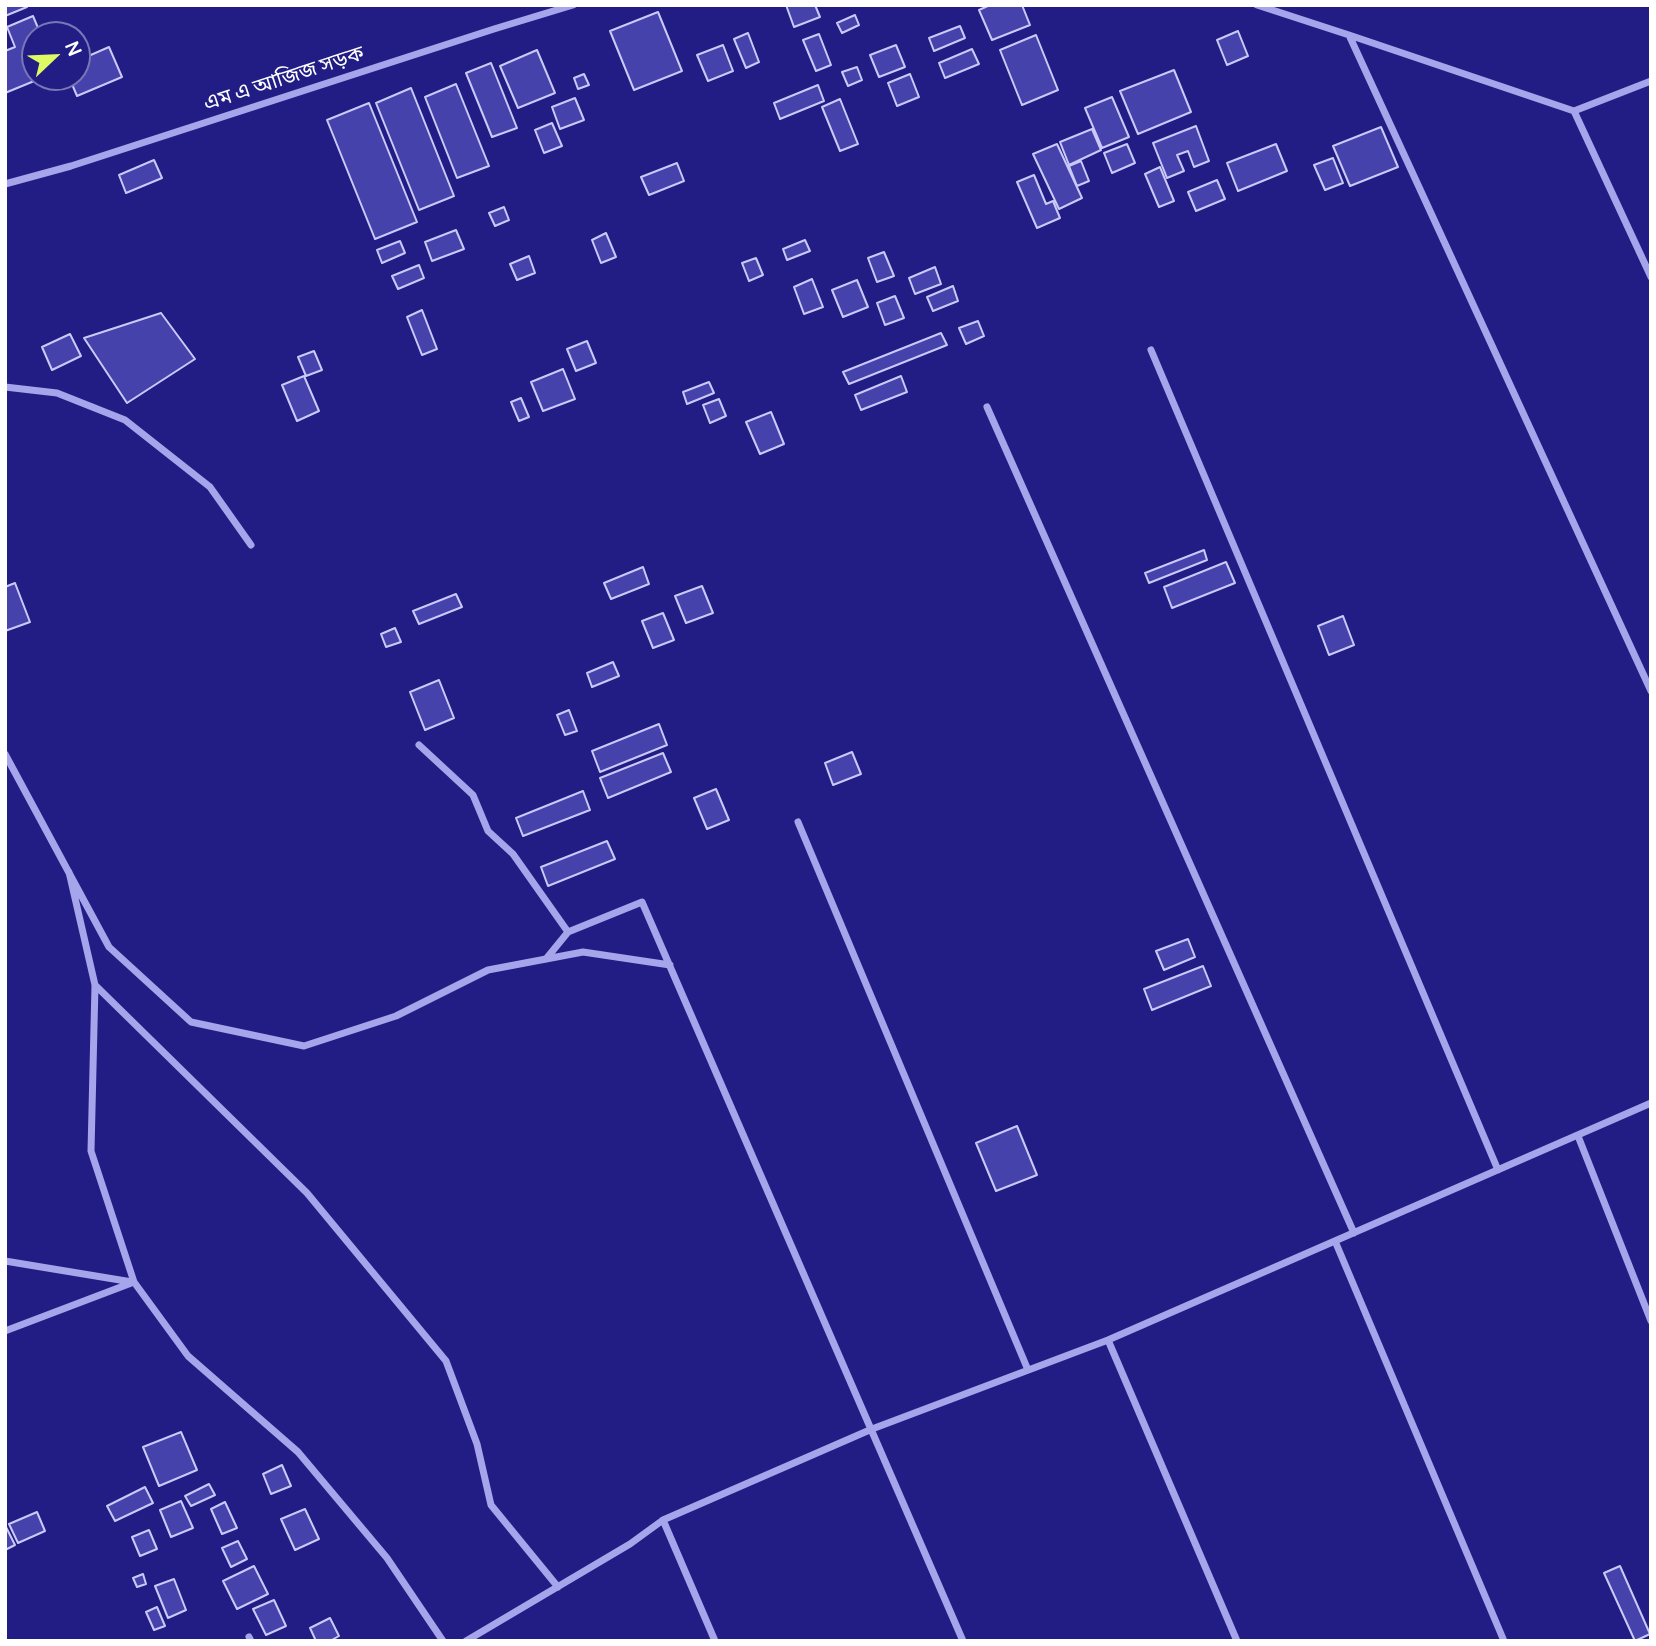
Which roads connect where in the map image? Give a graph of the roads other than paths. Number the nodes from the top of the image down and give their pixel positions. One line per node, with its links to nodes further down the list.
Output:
1 (573, 5): 6 (street, এম এ আজিজ সড়ক)
2 (1257, 5): 3 (street)
3 (1349, 35): 5 (street); 12 (street)
4 (1651, 81): 5 (street)
5 (1574, 111): 7 (street)
6 (5, 184)
7 (1651, 277)
8 (1151, 350): 23 (street)
9 (5, 387): 11 (street)
10 (987, 407): 24 (street)
11 (251, 545)
12 (1651, 691)
13 (419, 745): 17 (street)
14 (5, 754): 16 (street)
15 (798, 822): 31 (street)
16 (69, 873): 18 (street); 20 (street)
17 (568, 932): 18 (street); 19 (street)
18 (546, 959): 19 (street)
19 (670, 965): 32 (street)
20 (95, 985): 27 (street); 34 (street)
21 (1651, 1103): 22 (street)
22 (1578, 1136): 23 (street); 28 (street)
23 (1498, 1170): 24 (street)
24 (1354, 1233): 25 (street)
25 (1335, 1241): 30 (street); 40 (street)
26 (5, 1261): 27 (street)
27 (134, 1282): 29 (street); 35 (street)
28 (1651, 1321)
29 (5, 1331)
30 (1108, 1340): 31 (street); 39 (street)
31 (1028, 1370): 32 (street)
32 (872, 1429): 33 (street); 38 (street)
33 (663, 1520): 34 (street); 37 (street)
34 (558, 1587): 36 (street)
35 (443, 1641)
36 (466, 1641)
37 (715, 1641)
38 (963, 1641)
39 (1237, 1641)
40 (1504, 1641)

